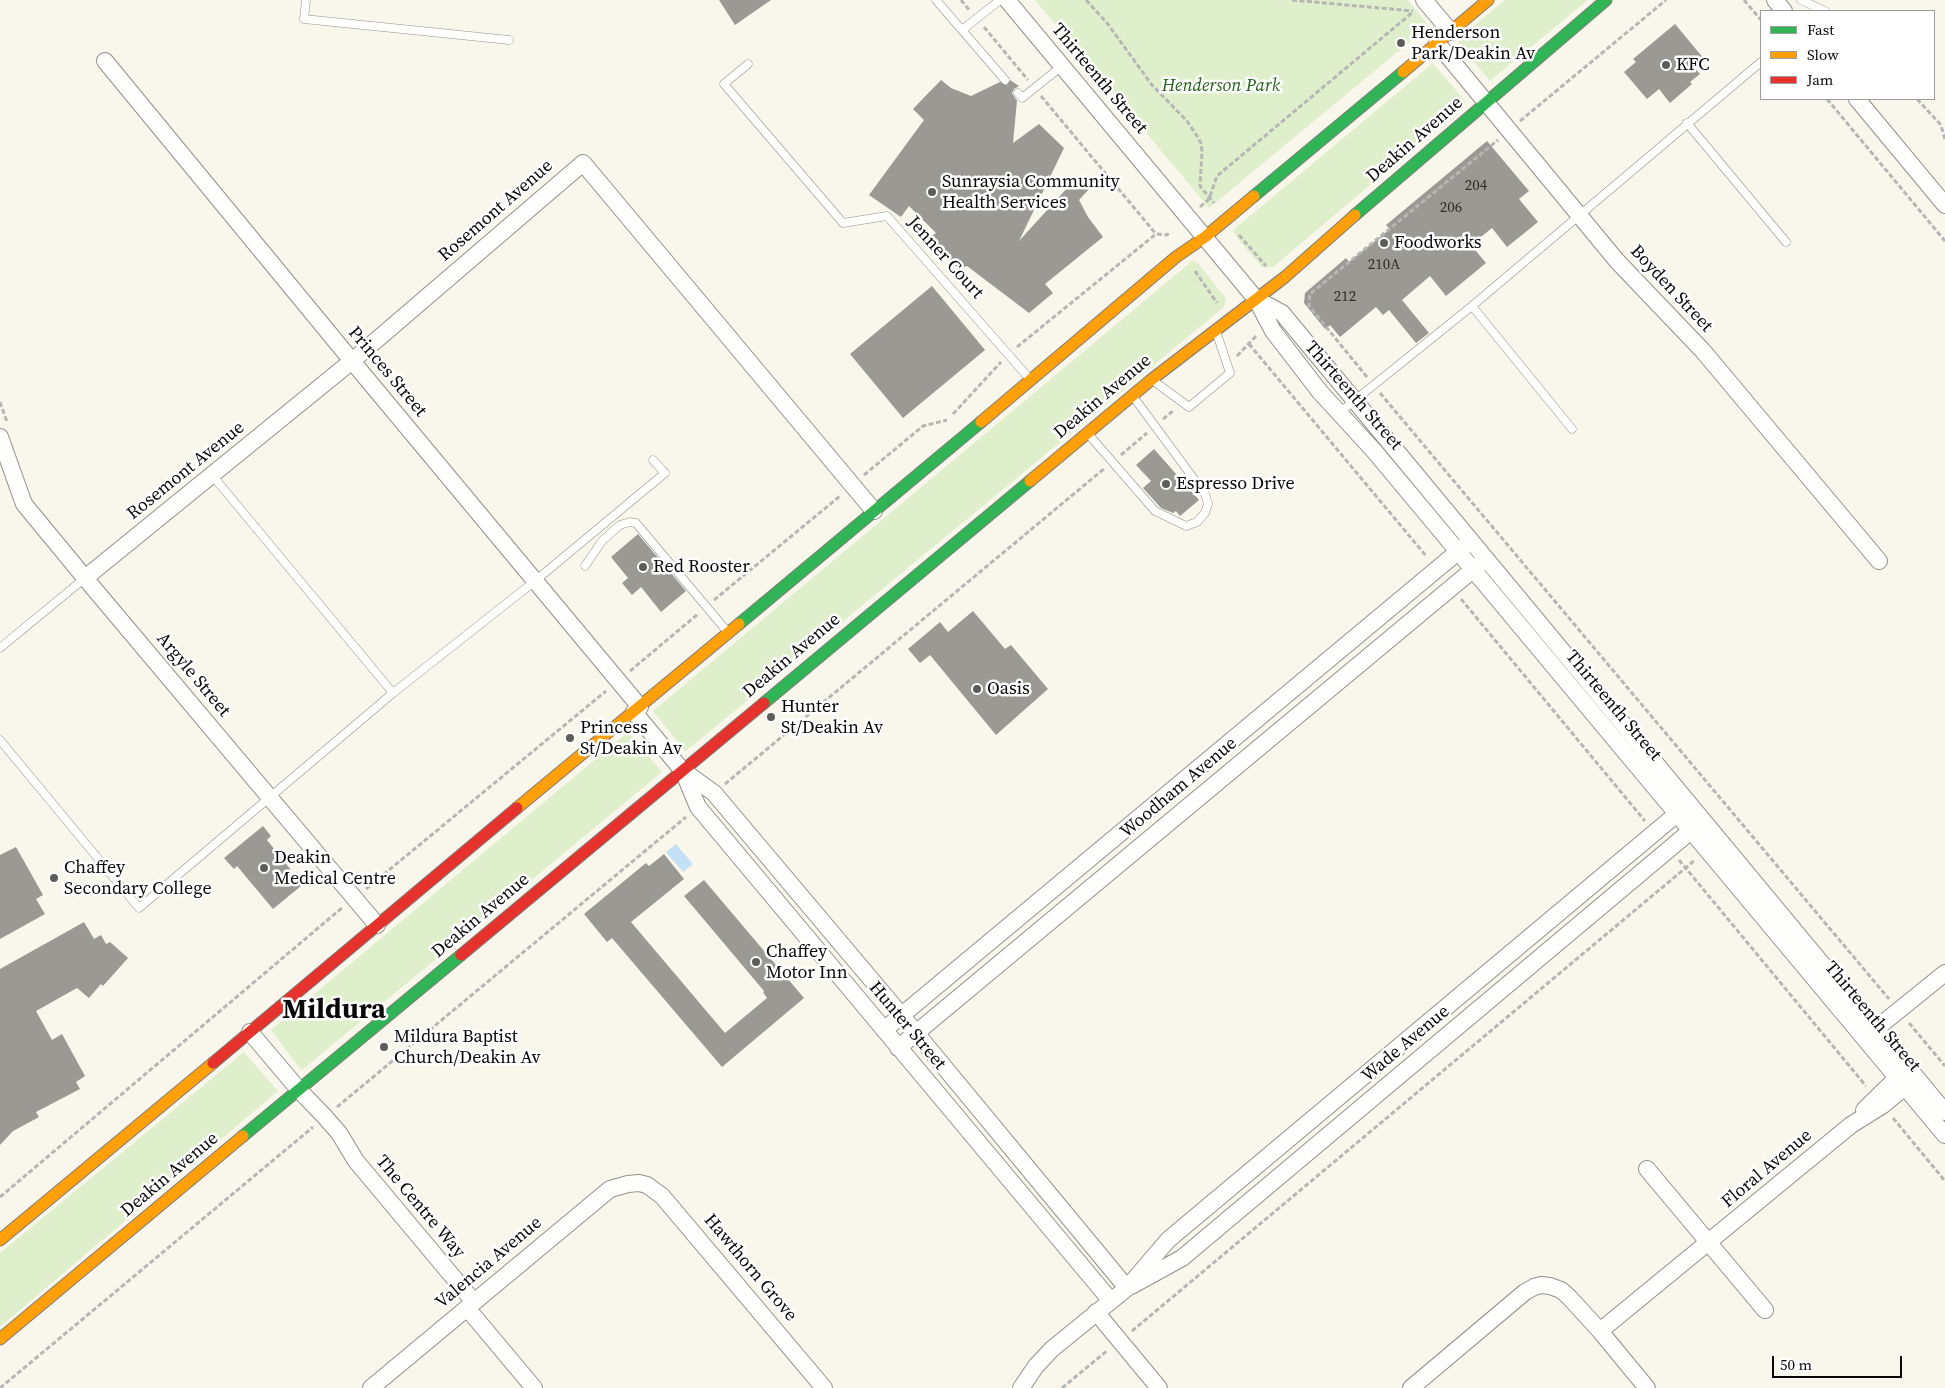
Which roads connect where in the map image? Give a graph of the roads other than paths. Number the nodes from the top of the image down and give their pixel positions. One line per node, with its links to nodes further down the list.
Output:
1 (306, 0): 12 (lane)
2 (936, 0): 10 (lane)
3 (1000, 0): 10 (lane)
4 (1007, 0): 17 (street, Thirteenth Street)
5 (1488, 0): 11 (highway)
6 (1606, 0): 21 (highway, Deakin Avenue)
7 (1801, 0): 9 (lane)
8 (1419, 6): 11 (street)
9 (1823, 10)
10 (962, 30): 18 (lane)
11 (1451, 32): 13 (highway)
12 (509, 40)
13 (1437, 43): 21 (street, Boyden Street); 25 (highway)
14 (104, 61): 30 (street, Princes Street)
15 (1760, 63): 22 (lane)
16 (748, 64): 31 (lane, Jenner Court)
17 (1062, 66): 19 (lane); 25 (street, Thirteenth Street)
18 (1005, 80)
19 (1018, 93)
20 (1858, 100): 23 (street)
21 (1486, 102): 24 (street, Boyden Street); 27 (highway, Deakin Avenue)
22 (1687, 123): 24 (lane); 26 (lane)
23 (1945, 205)
24 (1579, 215): 28 (lane); 43 (street, Boyden Street)
25 (1205, 236): 27 (street, Thirteenth Street); 31 (highway)
26 (1786, 242)
27 (1256, 299): 29 (highway, Deakin Avenue); 34 (street, Thirteenth Street); 35 (street, Thirteenth Street)
28 (1472, 306): 34 (lane); 36 (lane)
29 (1215, 330): 32 (highway, Deakin Avenue); 32 (lane)
30 (352, 362): 40 (street, Rosemont Avenue); 41 (street, Rosemont Avenue); 47 (street, Princes Street)
31 (1031, 380): 41 (highway)
32 (1151, 380): 33 (highway, Deakin Avenue)
33 (1132, 396): 37 (highway, Deakin Avenue); 37 (lane)
34 (1354, 400): 35 (lane); 42 (street, Thirteenth Street)
35 (1339, 413): 42 (street, Thirteenth Street)
36 (1572, 429)
37 (1088, 433): 53 (highway, Deakin Avenue)
38 (0, 437): 46 (street, Argyle Street)
39 (653, 460): 47 (lane)
40 (212, 475): 46 (street, Rosemont Avenue); 50 (lane)
41 (874, 511): 48 (highway)
42 (1464, 546): 44 (street, Thirteenth Street); 60 (street, Woodham Avenue)
43 (1879, 561)
44 (1479, 564): 55 (street, Thirteenth Street); 56 (street, Thirteenth Street); 63 (street, Woodham Avenue)
45 (585, 566): 48 (lane)
46 (85, 578): 49 (lane); 54 (street, Argyle Street)
47 (534, 581): 50 (lane); 51 (street, Princes Street)
48 (728, 633): 51 (highway)
49 (0, 648)
50 (393, 694): 54 (lane)
51 (637, 709): 53 (street, Hunter Street); 58 (highway)
52 (0, 740): 54 (lane)
53 (682, 770): 60 (street, Hunter Street); 61 (street, Hunter Street); 67 (highway, Deakin Avenue)
54 (269, 797): 58 (street, Argyle Street)
55 (1689, 803): 56 (street, Wade Avenue); 57 (street, Thirteenth Street)
56 (1676, 814): 57 (street, Thirteenth Street); 74 (street, Wade Avenue)
57 (1697, 826): 64 (street, Thirteenth Street); 64 (street, Thirteenth Street); 74 (street, Wade Avenue)
58 (377, 925): 62 (highway)
59 (1945, 973): 64 (street)
60 (902, 1016): 61 (street, Woodham Avenue); 63 (street, Hunter Street)
61 (884, 1030): 65 (street, Hunter Street)
62 (250, 1032): 67 (street, The Centre Way); 72 (highway)
63 (915, 1033): 65 (street, Woodham Avenue); 74 (street, Hunter Street)
64 (1870, 1034): 66 (street, Thirteenth Street)
65 (898, 1048): 75 (street, Hunter Street)
66 (1907, 1077): 68 (street, Thirteenth Street); 69 (street, Thirteenth Street); 73 (street, Floral Avenue)
67 (299, 1090): 76 (street, The Centre Way); 80 (highway, Deakin Avenue)
68 (1945, 1112)
69 (1945, 1135)
70 (1647, 1169): 73 (street)
71 (638, 1183): 76 (street, Valencia Avenue); 83 (street, Hawthorn Grove)
72 (0, 1240)
73 (1709, 1243): 77 (street); 79 (street, Floral Avenue)
74 (1127, 1288): 75 (street, Wade Avenue)
75 (1111, 1301): 78 (street, Wade Avenue)
76 (470, 1305): 81 (street, Valencia Avenue); 82 (street, The Centre Way)
77 (1765, 1310)
78 (1096, 1312): 84 (street, Wade Avenue); 85 (street)
79 (1600, 1331): 86 (street); 87 (street)
80 (0, 1339)
81 (372, 1388)
82 (534, 1388)
83 (824, 1388)
84 (1021, 1388)
85 (1159, 1388)
86 (1410, 1388)
87 (1646, 1388)

